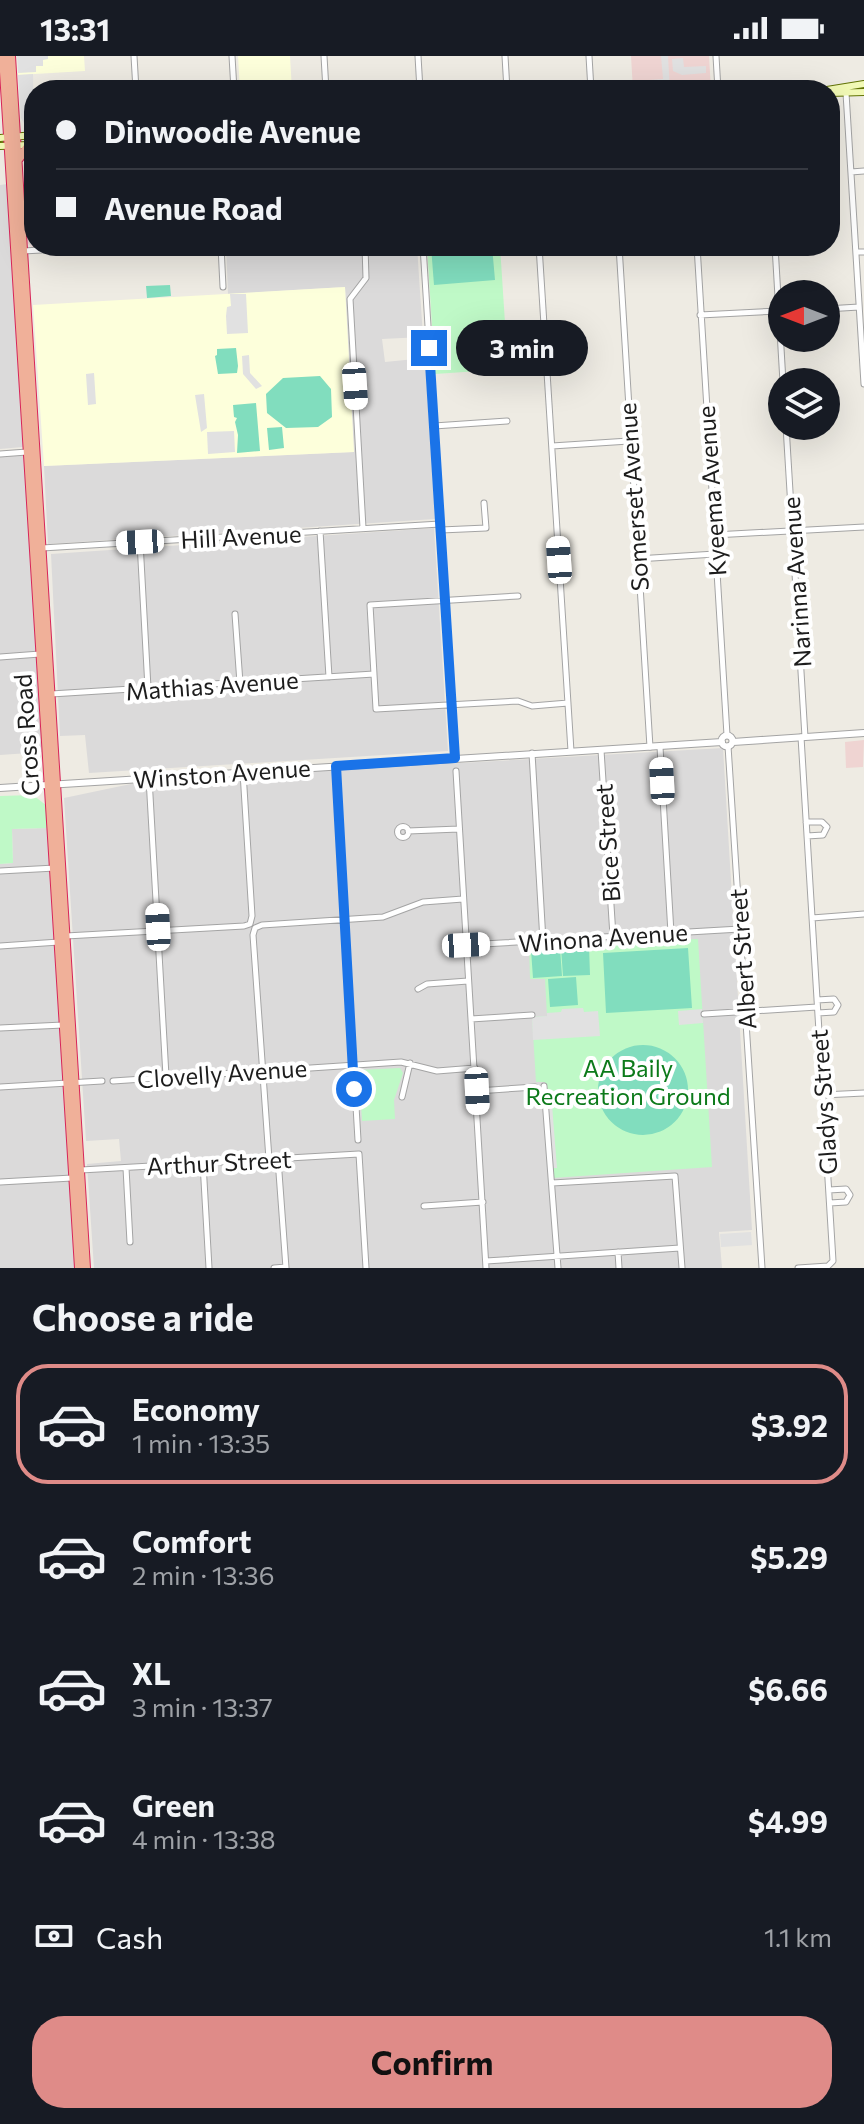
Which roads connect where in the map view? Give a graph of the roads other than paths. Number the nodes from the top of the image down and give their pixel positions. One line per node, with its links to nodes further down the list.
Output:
1 (3, 56): 22 (highway, Cross Road)
2 (11, 56): 22 (highway, Cross Road)
3 (134, 56): 10 (street)
4 (232, 56): 11 (street)
5 (324, 56): 12 (street)
6 (418, 56): 13 (street)
7 (505, 56): 14 (street)
8 (589, 56): 15 (street)
9 (716, 56): 16 (street)
10 (135, 80)
11 (233, 80)
12 (325, 80)
13 (419, 80)
14 (506, 80)
15 (590, 80)
16 (717, 80)
17 (864, 84): 18 (main road)
18 (840, 89)
19 (840, 92): 21 (main road)
20 (864, 92): 21 (main road)
21 (846, 93): 29 (street)
22 (11, 119): 23 (main road); 24 (highway); 25 (highway, Cross Road)
23 (24, 129)
24 (0, 130)
25 (7, 142): 27 (highway, Cross Road); 30 (highway, Cross Road)
26 (24, 152): 27 (highway)
27 (18, 161): 30 (highway, Cross Road)
28 (864, 171): 29 (street)
29 (851, 172): 32 (street)
30 (19, 251): 31 (street); 54 (highway, Cross Road)
31 (24, 251)
32 (856, 252): 33 (street); 43 (street)
33 (864, 252)
34 (221, 256): 42 (street)
35 (365, 256): 59 (street)
36 (424, 256): 50 (street)
37 (540, 256): 53 (street)
38 (620, 256): 52 (street, Somerset Avenue)
39 (697, 256): 46 (street, Kyeema Avenue)
40 (776, 256): 41 (street)
41 (778, 280)
42 (223, 287)
43 (859, 307): 44 (street); 47 (street)
44 (840, 308)
45 (768, 312): 46 (street)
46 (700, 315): 62 (street, Kyeema Avenue)
47 (862, 332): 48 (street)
48 (864, 384)
49 (507, 421): 50 (street)
50 (434, 426): 57 (street)
51 (787, 440): 61 (street, Narinna Avenue)
52 (629, 441): 53 (street); 66 (street, Somerset Avenue)
53 (552, 446): 77 (street)
54 (32, 452): 55 (street); 64 (highway, Cross Road)
55 (0, 454)
56 (484, 503): 57 (street, Hill Avenue)
57 (440, 527): 59 (street, Hill Avenue); 68 (street)
58 (864, 527): 61 (street)
59 (363, 528): 60 (street, Hill Avenue)
60 (320, 531): 63 (street, Hill Avenue); 73 (street)
61 (792, 531): 62 (street); 81 (street, Narinna Avenue)
62 (714, 535): 65 (street, Kyeema Avenue)
63 (140, 542): 64 (street, Hill Avenue); 75 (street)
64 (38, 548): 70 (highway, Cross Road)
65 (715, 554): 66 (street); 80 (street, Kyeema Avenue)
66 (637, 559): 83 (street, Somerset Avenue)
67 (518, 596): 68 (street)
68 (445, 600): 72 (street); 78 (street)
69 (235, 614): 74 (street)
70 (44, 654): 71 (street); 76 (highway, Cross Road)
71 (0, 657)
72 (374, 674): 73 (street, Mathias Avenue); 78 (street)
73 (329, 677): 74 (street, Mathias Avenue)
74 (240, 683): 75 (street, Mathias Avenue)
75 (148, 688): 76 (street, Mathias Avenue)
76 (47, 695): 93 (highway, Cross Road)
77 (568, 703): 78 (street); 86 (street)
78 (451, 705): 88 (street)
79 (864, 733): 81 (street, Winston Avenue)
80 (727, 735): 82 (street)
81 (803, 737): 82 (street, Winston Avenue); 95 (street, Gladys Street)
82 (727, 743): 84 (street, Winston Avenue); 106 (street, Albert Street)
83 (650, 747): 84 (street, Winston Avenue); 85 (street, Winston Avenue)
84 (660, 747): 108 (street)
85 (601, 750): 86 (street, Winston Avenue); 109 (street, Bice Street)
86 (571, 751): 87 (street, Winston Avenue)
87 (532, 753): 88 (street, Winston Avenue); 111 (street)
88 (455, 758): 89 (street, Winston Avenue)
89 (336, 766): 91 (street, Winston Avenue); 104 (street)
90 (456, 771): 96 (street)
91 (243, 772): 92 (street, Winston Avenue); 105 (street)
92 (149, 778): 93 (street, Winston Avenue); 107 (street)
93 (53, 784): 94 (street, Winston Avenue); 99 (highway, Cross Road)
94 (0, 788)
95 (806, 822): 98 (street, Gladys Street); 98 (street)
96 (459, 829): 97 (street); 101 (street)
97 (408, 831)
98 (807, 836): 103 (street, Gladys Street)
99 (59, 868): 100 (street); 110 (highway, Cross Road)
100 (0, 871)
101 (463, 899): 104 (street); 112 (street)
102 (864, 914): 103 (street)
103 (812, 918): 116 (street, Gladys Street)
104 (345, 920): 105 (street); 124 (street)
105 (253, 926): 107 (street); 126 (street)
106 (740, 929): 108 (street, Winona Avenue); 117 (street, Albert Street)
107 (158, 930): 110 (street); 127 (street)
108 (671, 933): 109 (street, Winona Avenue)
109 (613, 937): 111 (street, Winona Avenue)
110 (63, 939): 113 (street); 121 (highway, Cross Road)
111 (543, 941): 112 (street, Winona Avenue)
112 (466, 945): 114 (street)
113 (0, 946)
114 (468, 981): 115 (street); 120 (street)
115 (418, 989)
116 (818, 1007): 117 (street); 136 (street, Gladys Street)
117 (745, 1011): 118 (street); 165 (street, Albert Street)
118 (704, 1014)
119 (532, 1015): 120 (street)
120 (471, 1019): 125 (street)
121 (68, 1024): 122 (street); 130 (highway, Cross Road)
122 (0, 1028)
123 (410, 1063): 124 (street, Clovelly Avenue); 125 (street, Clovelly Avenue); 137 (street)
124 (353, 1065): 126 (street, Clovelly Avenue); 138 (street)
125 (475, 1068): 134 (street)
126 (262, 1070): 127 (street, Clovelly Avenue); 139 (street)
127 (166, 1076): 129 (street, Clovelly Avenue)
128 (102, 1081): 130 (street, Clovelly Avenue)
129 (113, 1081)
130 (71, 1083): 132 (street, Clovelly Avenue); 143 (highway, Cross Road)
131 (544, 1086): 145 (street)
132 (0, 1087)
133 (535, 1087): 134 (street)
134 (477, 1091): 147 (street)
135 (864, 1093): 136 (street)
136 (823, 1095): 146 (street, Gladys Street)
137 (402, 1097)
138 (358, 1140)
139 (269, 1159): 140 (street, Arthur Street); 141 (street, Arthur Street)
140 (278, 1159): 155 (street); 161 (street, Arthur Street)
141 (203, 1163): 142 (street, Arthur Street); 159 (street)
142 (126, 1168): 143 (street, Arthur Street); 150 (street)
143 (77, 1174): 144 (street, Arthur Street); 157 (highway, Cross Road); 158 (highway, Cross Road)
144 (0, 1182)
145 (552, 1183): 151 (street); 153 (street)
146 (829, 1190): 148 (street, Gladys Street); 148 (street, Gladys Street)
147 (483, 1202): 149 (street); 154 (street)
148 (830, 1203): 156 (street, Gladys Street)
149 (424, 1206)
150 (130, 1242)
151 (680, 1248): 152 (street); 164 (street)
152 (618, 1252): 153 (street); 163 (street)
153 (557, 1256): 154 (street); 162 (street)
154 (486, 1265)
155 (286, 1267): 160 (street)
156 (823, 1267): 166 (street)
157 (79, 1268)
158 (86, 1268)
159 (209, 1268)
160 (274, 1268)
161 (366, 1268)
162 (558, 1268)
163 (619, 1268)
164 (682, 1268)
165 (762, 1268)
166 (798, 1268)

